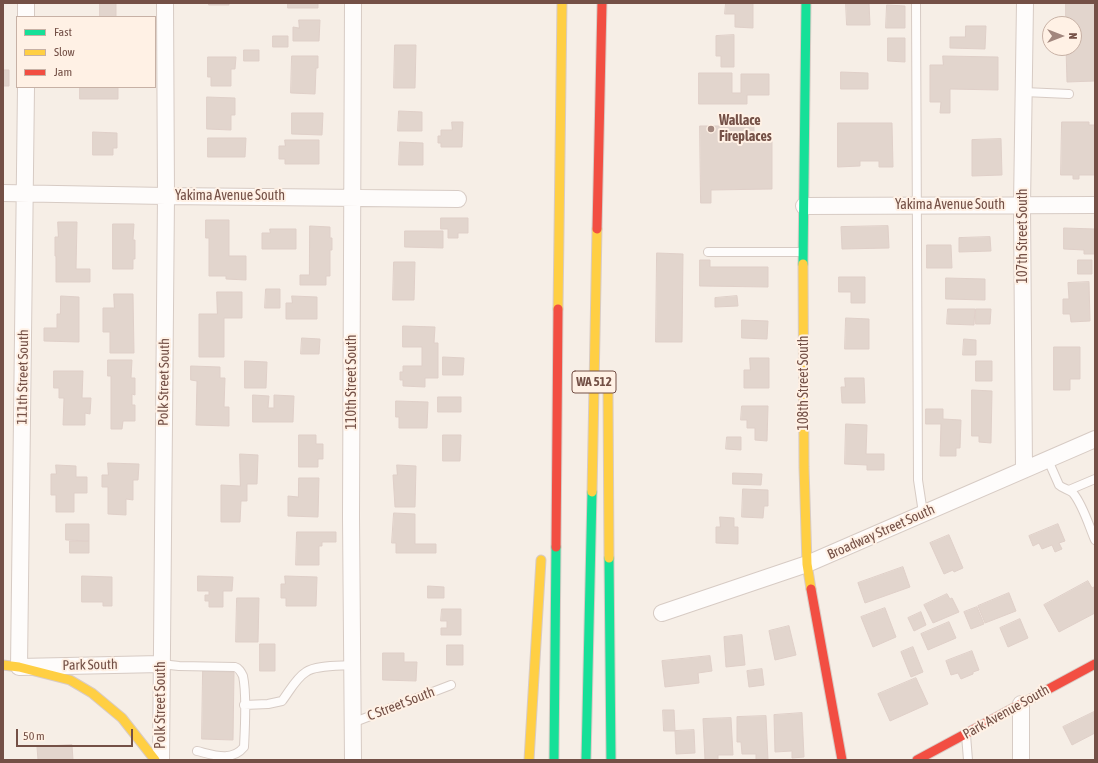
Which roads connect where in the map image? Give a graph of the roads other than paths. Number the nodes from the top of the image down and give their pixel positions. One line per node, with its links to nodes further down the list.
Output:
1 (26, 3): 9 (street)
2 (165, 3): 17 (street, Polk Street South)
3 (353, 3): 18 (street, 110th Street South)
4 (562, 3): 14 (main road, WA 512)
5 (602, 3): 13 (main road, WA 512)
6 (806, 3): 23 (main road, 108th Street South)
7 (916, 3): 20 (lane)
8 (1024, 3): 11 (street, 107th Street South)
9 (26, 16)
10 (26, 88): 16 (street, 111th Street South)
11 (1024, 92): 12 (lane); 21 (street, 107th Street South)
12 (1069, 94)
13 (599, 160): 26 (main road); 55 (main road, WA 512)
14 (559, 162): 28 (main road); 54 (main road, WA 512)
15 (3, 193): 16 (street, Yakima Avenue South)
16 (25, 193): 17 (street, Yakima Avenue South); 43 (street, 111th Street South)
17 (166, 196): 18 (street, Yakima Avenue South); 39 (street, Polk Street South)
18 (353, 197): 19 (street, Yakima Avenue South); 42 (street, 110th Street South)
19 (458, 199)
20 (916, 205): 21 (street, Yakima Avenue South); 23 (street, Yakima Avenue South); 34 (lane)
21 (1022, 205): 22 (street, Yakima Avenue South); 31 (street, 107th Street South)
22 (1095, 205)
23 (804, 206): 25 (main road, 108th Street South)
24 (708, 252): 25 (lane)
25 (803, 252): 37 (main road, 108th Street South)
26 (605, 294)
27 (608, 380): 56 (main road)
28 (548, 414)
29 (1095, 439): 30 (street, Broadway Street South)
30 (1048, 460): 31 (street, Broadway Street South); 33 (lane)
31 (1024, 470): 34 (street, Broadway Street South)
32 (1095, 479): 33 (lane)
33 (1069, 490): 35 (lane)
34 (922, 514): 37 (street, Broadway Street South)
35 (1095, 540)
36 (542, 554): 53 (main road)
37 (807, 564): 38 (street, Broadway Street South); 57 (main road, 108th Street South)
38 (662, 613)
39 (161, 664): 43 (street, Park South); 46 (lane); 51 (street, Polk Street South)
40 (1095, 664): 45 (main road, Park Avenue South)
41 (3, 665): 43 (main road)
42 (352, 665): 46 (lane); 47 (street, 110th Street South)
43 (19, 667): 50 (main road)
44 (451, 686): 47 (lane, C Street South)
45 (1022, 704): 48 (main road, Park Avenue South); 60 (street)
46 (244, 705): 49 (lane)
47 (352, 723): 52 (street, 110th Street South)
48 (966, 734): 58 (main road, Park Avenue South); 59 (lane)
49 (197, 751)
50 (155, 760)
51 (161, 760)
52 (353, 760)
53 (529, 760)
54 (554, 760)
55 (586, 760)
56 (611, 760)
57 (842, 760)
58 (917, 760)
59 (968, 760)
60 (1022, 760)

